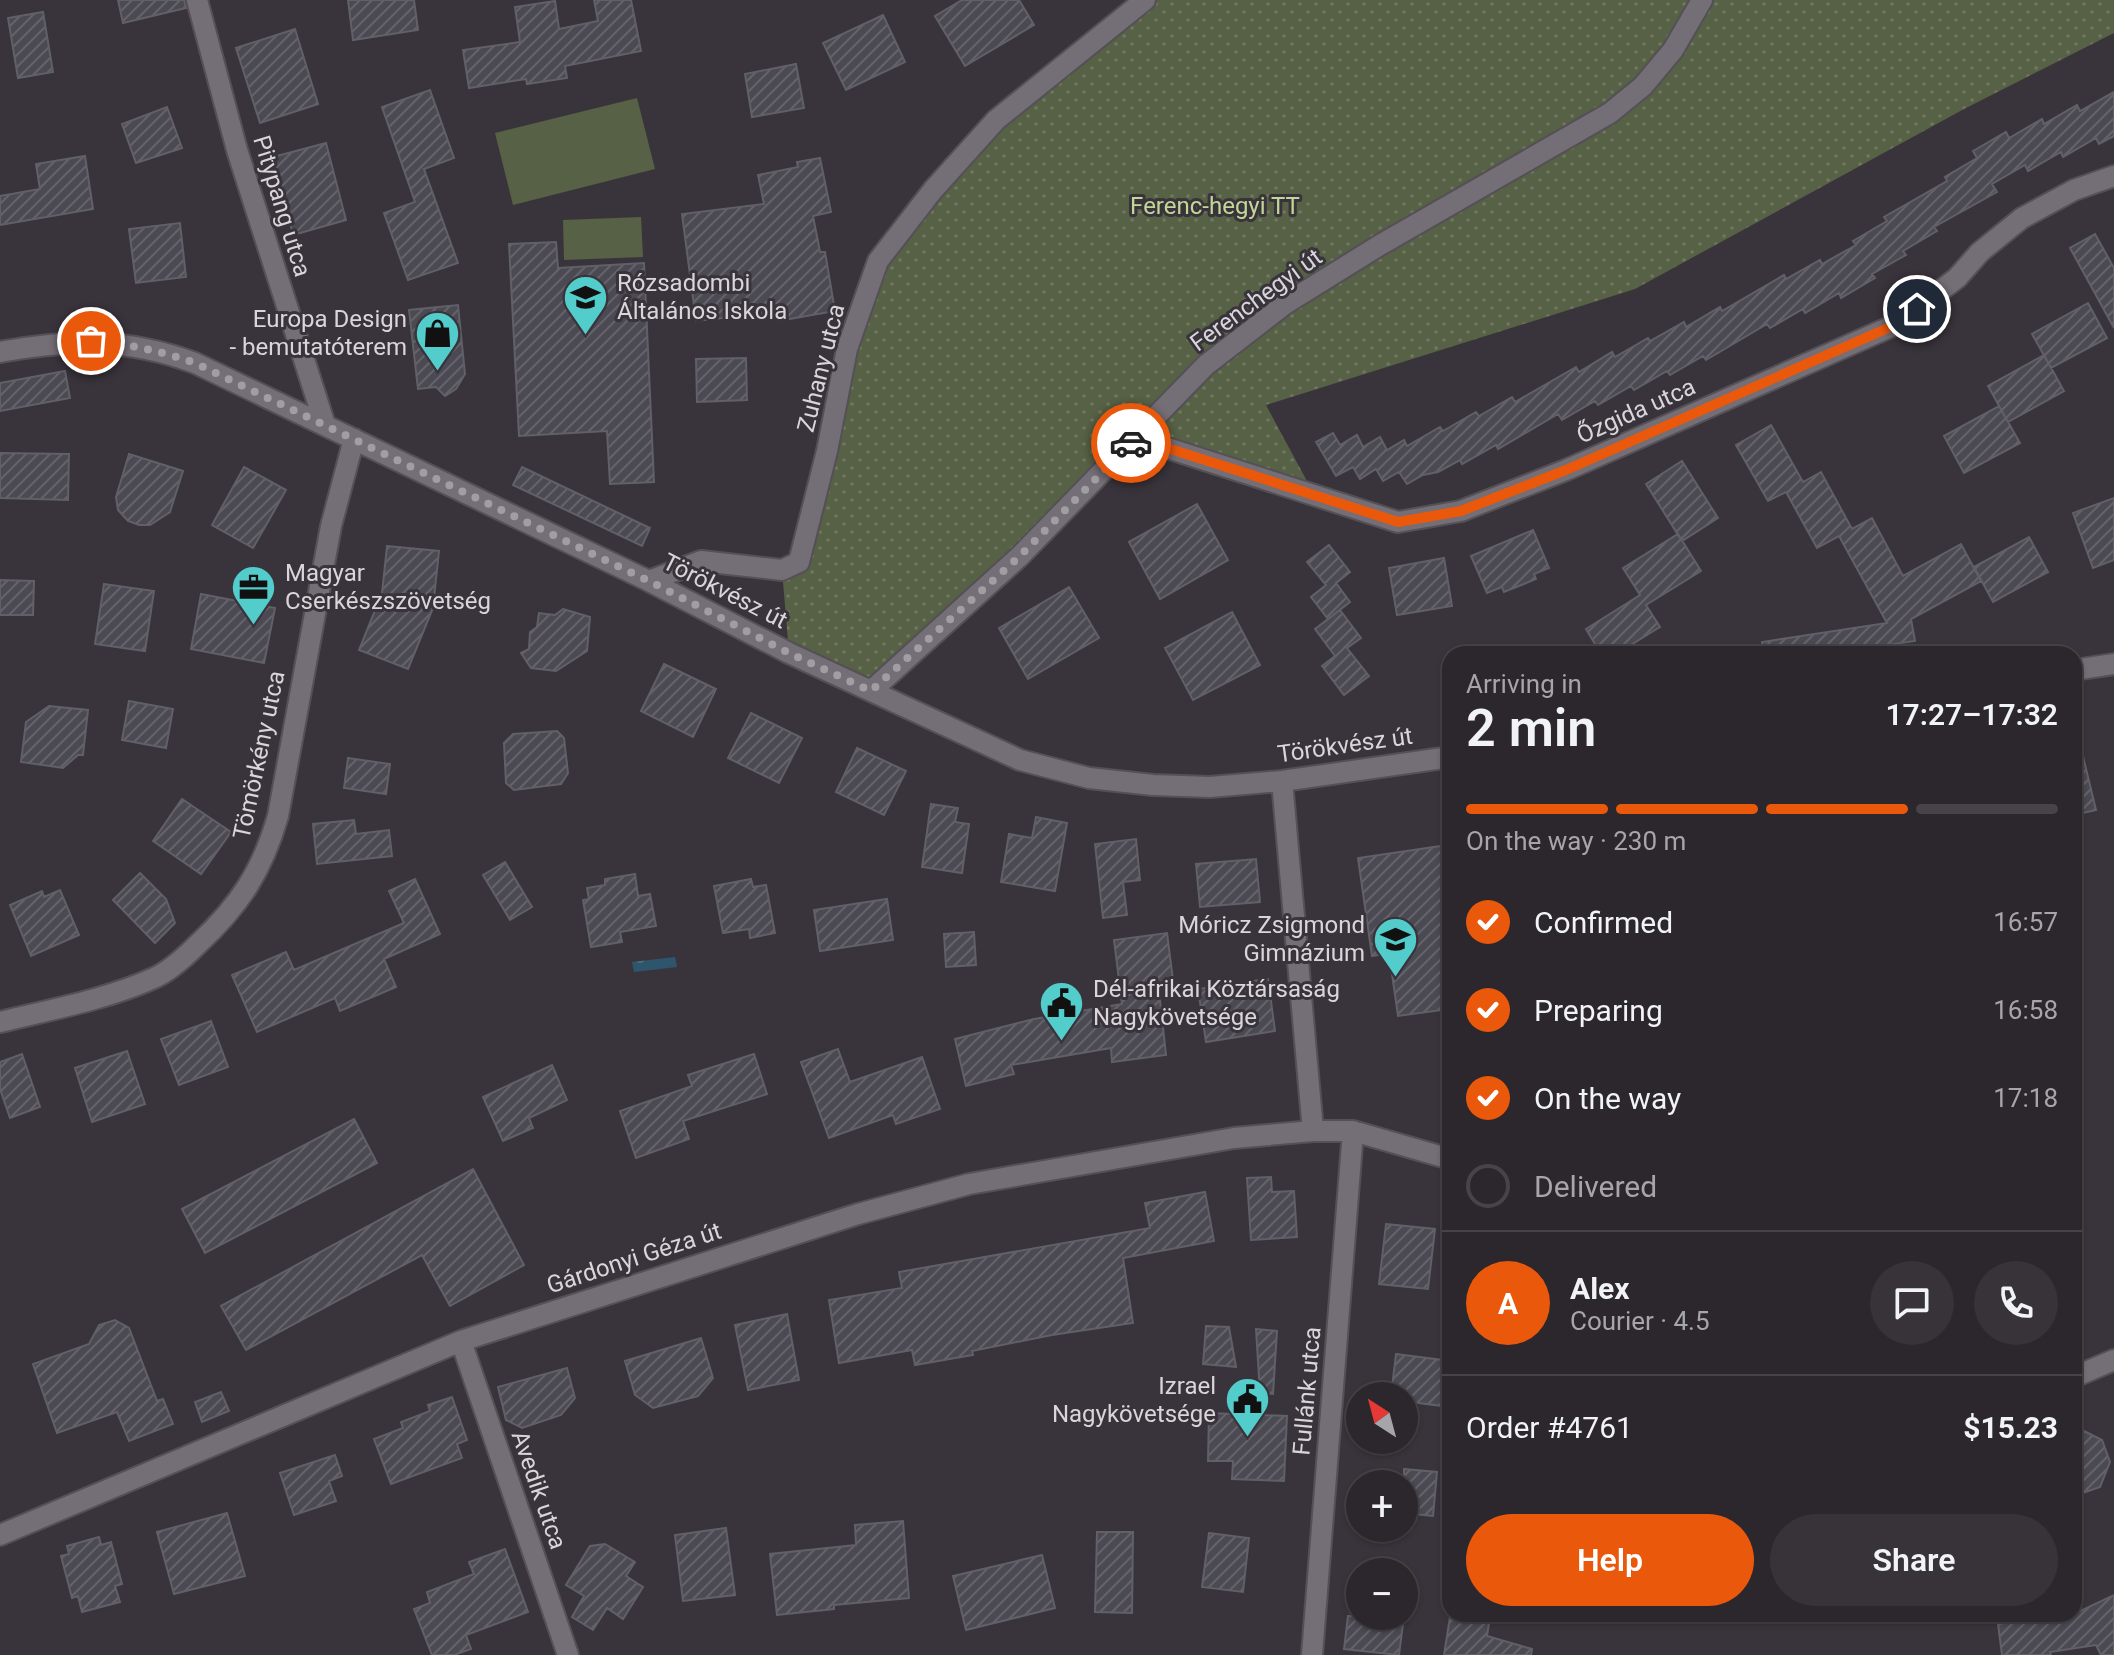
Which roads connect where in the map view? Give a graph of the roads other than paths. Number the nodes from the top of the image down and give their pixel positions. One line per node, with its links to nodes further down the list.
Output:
1 (197, 0): 6 (street, Pitypang utca)
2 (1145, 0): 9 (street, Zuhany utca)
3 (1702, 0): 7 (street, Ferenchegyi út)
4 (2114, 176): 7 (street, Őzgida utca)
5 (0, 352): 6 (street, Törökvész út)
6 (325, 425): 8 (street, Törökvész út)
7 (1136, 438): 12 (street, Ferenchegyi út)
8 (354, 439): 9 (street, Törökvész út); 15 (street, Tömörkény utca)
9 (649, 581): 12 (street, Törökvész út)
10 (2114, 664): 11 (street)
11 (2082, 669)
12 (871, 691): 14 (street, Törökvész út)
13 (1442, 758): 14 (street, Törökvész út)
14 (1282, 781): 16 (street)
15 (0, 1022)
16 (1313, 1131): 17 (street, Gárdonyi Géza út); 19 (street, Gárdonyi Géza út)
17 (1353, 1131): 18 (street, Gárdonyi Géza út); 24 (street, Fullánk utca)
18 (1442, 1157)
19 (461, 1341): 22 (street, Gárdonyi Géza út); 23 (street, Avedik utca)
20 (2114, 1360): 21 (street)
21 (2082, 1374)
22 (0, 1535)
23 (568, 1655)
24 (1312, 1655)

